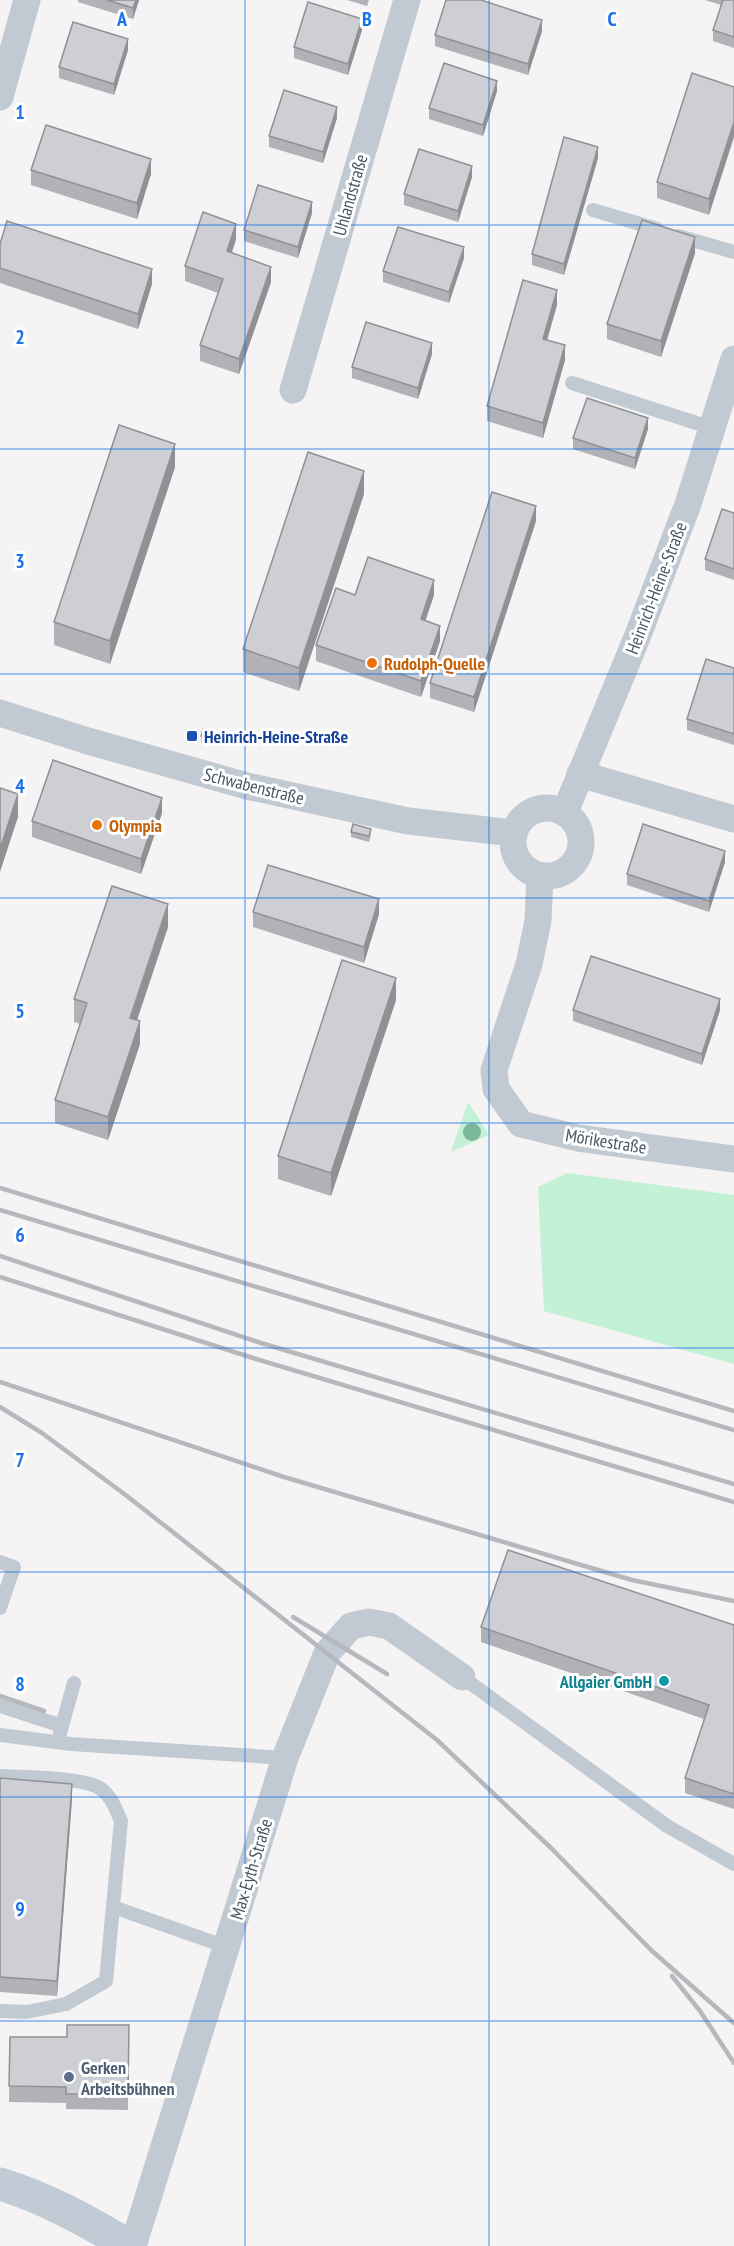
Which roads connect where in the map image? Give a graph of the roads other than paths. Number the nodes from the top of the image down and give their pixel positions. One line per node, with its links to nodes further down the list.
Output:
1 (27, 0): 3 (street)
2 (407, 0): 8 (street, Uhlandstraße)
3 (0, 97)
4 (593, 210): 5 (lane)
5 (734, 252)
6 (734, 359): 9 (street, Heinrich-Heine-Straße)
7 (572, 383): 9 (lane)
8 (293, 390)
9 (712, 428): 11 (street, Heinrich-Heine-Straße)
10 (0, 713): 14 (street, Schwabenstraße)
11 (580, 774): 12 (street, Heinrich-Heine-Straße); 13 (street)
12 (565, 812): 14 (street); 15 (street)
13 (734, 819)
14 (514, 833): 15 (street)
15 (540, 876): 16 (street, Mörikestraße)
16 (734, 1159)
17 (0, 1562): 18 (lane)
18 (0, 1608)
19 (462, 1677): 25 (street, Max-Eyth-Straße); 27 (lane)
20 (74, 1683): 22 (lane)
21 (0, 1706): 22 (lane)
22 (62, 1726): 24 (lane)
23 (0, 1735): 24 (lane)
24 (57, 1742): 25 (lane)
25 (285, 1758): 29 (street, Max-Eyth-Straße)
26 (0, 1776): 28 (lane)
27 (734, 1864)
28 (112, 1907): 29 (lane); 30 (lane)
29 (227, 1947): 33 (street, Max-Eyth-Straße)
30 (0, 2011)
31 (0, 2184): 32 (main road)
32 (129, 2246)
33 (133, 2246)

